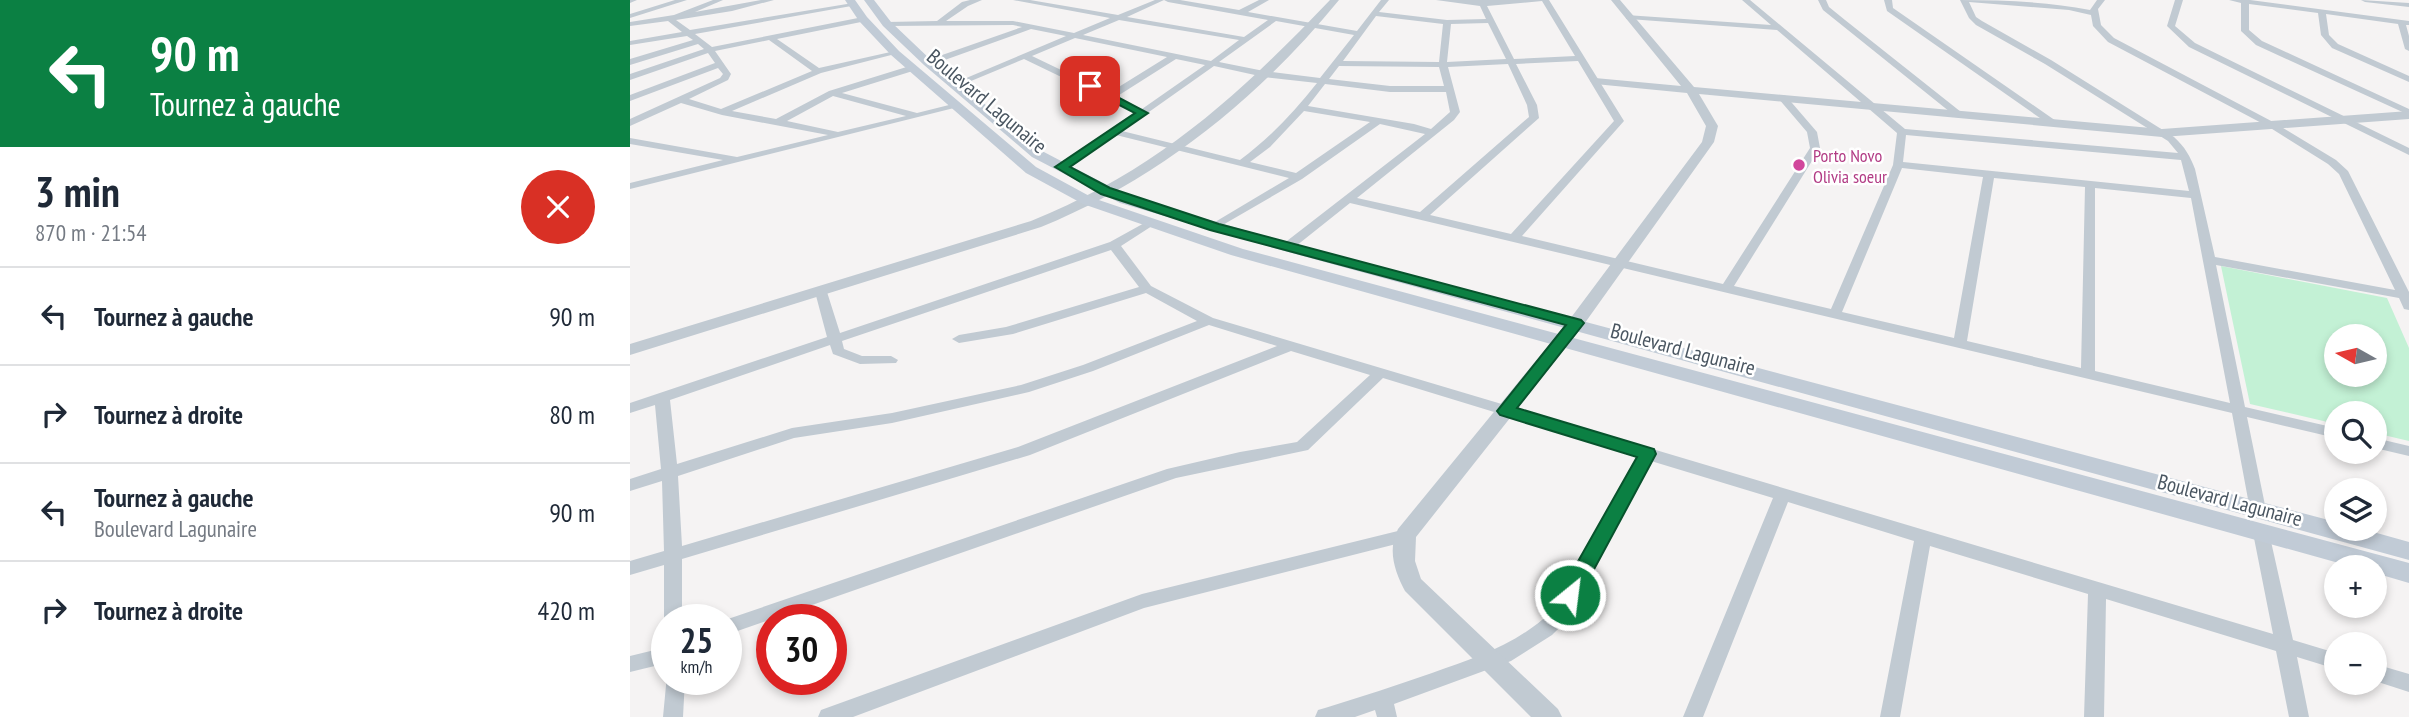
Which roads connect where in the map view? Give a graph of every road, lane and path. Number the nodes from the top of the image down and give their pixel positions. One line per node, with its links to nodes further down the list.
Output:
1 (683, 0): 33 (street)
2 (719, 0): 35 (street)
3 (770, 0): 35 (street)
4 (978, 0): 22 (street)
5 (1017, 0): 36 (street)
6 (1161, 0): 36 (street)
7 (1168, 0): 29 (street)
8 (1215, 0): 29 (street)
9 (1265, 0): 30 (street)
10 (1335, 0): 44 (street)
11 (1385, 0): 32 (street)
12 (1440, 0): 23 (street)
13 (1539, 0): 23 (street)
14 (1545, 0): 59 (street)
15 (1615, 0): 34 (street)
16 (1746, 0): 46 (street)
17 (1822, 0): 87 (street)
18 (1888, 0): 93 (street)
19 (2179, 0): 89 (street)
20 (2233, 0): 25 (street)
21 (2365, 0): 27 (street)
22 (962, 2): 41 (street)
23 (1482, 2): 38 (street)
24 (1963, 2): 26 (street); 98 (street)
25 (2245, 2): 31 (street); 86 (street)
26 (2096, 5): 94 (street)
27 (2409, 5)
28 (859, 6): 43 (main road, Boulevard Lagunaire); 47 (street); 50 (street); 56 (main road, Boulevard Lagunaire)
29 (1203, 6): 30 (street)
30 (1241, 12): 37 (street)
31 (2322, 12): 40 (street); 70 (street)
32 (1375, 14): 39 (street); 48 (street)
33 (630, 16)
34 (1629, 17): 46 (street); 75 (street)
35 (671, 19): 42 (street); 47 (street)
36 (1116, 19): 49 (street); 51 (street)
37 (1274, 19): 44 (street); 51 (street)
38 (1489, 20): 39 (street); 61 (street)
39 (1447, 22): 65 (street)
40 (2405, 22): 54 (street)
41 (938, 23): 43 (street); 45 (street)
42 (630, 24)
43 (887, 24): 66 (main road, Boulevard Lagunaire)
44 (1310, 26): 48 (street); 68 (street)
45 (1031, 27): 49 (street); 66 (street)
46 (1779, 28): 82 (street)
47 (688, 32): 52 (street); 53 (street)
48 (1358, 33): 62 (street)
49 (1074, 36): 57 (street); 58 (street)
50 (771, 37): 55 (street); 67 (street)
51 (1244, 39): 64 (street)
52 (699, 41): 55 (street); 60 (street)
53 (630, 43)
54 (2409, 48)
55 (710, 50): 63 (street); 69 (street)
56 (895, 52): 66 (main road, Boulevard Lagunaire); 67 (street)
57 (1025, 56): 73 (street); 77 (street)
58 (1174, 56): 64 (street); 77 (street)
59 (1579, 58): 61 (street); 71 (street)
60 (630, 62)
61 (1511, 62): 65 (street); 116 (street)
62 (1337, 63): 65 (street); 72 (street)
63 (720, 64): 78 (street); 80 (street)
64 (1212, 64): 68 (street); 85 (street)
65 (1443, 65): 74 (street)
66 (920, 66): 73 (main road, Boulevard Lagunaire); 76 (street); 81 (main road, Boulevard Lagunaire)
67 (818, 71): 84 (street)
68 (1264, 74): 72 (street); 101 (street)
69 (630, 77)
70 (2409, 79)
71 (1595, 81): 75 (street); 119 (street)
72 (1321, 83): 74 (street); 83 (street)
73 (956, 84): 107 (main road, Boulevard Lagunaire)
74 (1449, 89): 97 (street)
75 (1691, 90): 79 (street); 123 (street)
76 (832, 93): 88 (street); 91 (street)
77 (1111, 96): 85 (street)
78 (630, 98)
79 (1783, 98): 82 (street); 125 (street)
80 (681, 100): 84 (street); 92 (street)
81 (957, 106): 88 (street); 115 (main road, Boulevard Lagunaire)
82 (1874, 107): 87 (street); 96 (street)
83 (1303, 108): 90 (street); 105 (street)
84 (722, 112): 91 (street)
85 (1143, 113): 95 (street)
86 (2409, 113): 89 (street)
87 (1958, 114): 93 (street)
88 (917, 116): 99 (street)
89 (2344, 119): 94 (street); 102 (street)
90 (1378, 121): 97 (street); 109 (street)
91 (778, 122): 99 (street)
92 (630, 123)
93 (2053, 123): 98 (street)
94 (2272, 125): 98 (street); 127 (street)
95 (1115, 132): 101 (street); 107 (street)
96 (1902, 132): 103 (street); 106 (street)
97 (1432, 133): 114 (street)
98 (2162, 133): 103 (street)
99 (841, 135): 104 (street)
100 (630, 141): 104 (street)
101 (1178, 148): 105 (street); 112 (street)
102 (2409, 152)
103 (2186, 157): 113 (street)
104 (738, 159): 111 (street)
105 (1241, 164): 109 (street)
106 (1898, 165): 108 (street); 128 (street)
107 (1061, 167): 112 (main road, Boulevard Lagunaire)
108 (1989, 174): 110 (street); 133 (street)
109 (1298, 177): 118 (street)
110 (2090, 184): 113 (street); 138 (street)
111 (630, 186)
112 (1105, 191): 115 (street); 118 (main road, Boulevard Lagunaire)
113 (2196, 195): 122 (street)
114 (1349, 199): 116 (street); 121 (street)
115 (1088, 201): 117 (main road, Boulevard Lagunaire); 126 (street)
116 (1422, 216): 119 (street)
117 (1148, 223): 120 (street); 130 (main road, Boulevard Lagunaire)
118 (1214, 227): 121 (main road, Boulevard Lagunaire)
119 (1514, 238): 123 (street)
120 (1114, 246): 124 (street); 132 (street)
121 (1287, 247): 130 (main road, Boulevard Lagunaire)
122 (2210, 260): 127 (street); 141 (street)
123 (1619, 263): 125 (street); 130 (street)
124 (1147, 289): 129 (street); 131 (street)
125 (1727, 289): 128 (street)
126 (821, 292): 132 (street); 135 (street)
127 (2407, 299)
128 (1835, 314): 133 (street)
129 (1208, 321): 134 (street); 147 (street)
130 (1569, 332): 142 (street); 150 (main road, Boulevard Lagunaire); 151 (main road, Boulevard Lagunaire)
131 (959, 339)
132 (835, 340): 136 (street); 139 (street)
133 (1960, 344): 138 (street)
134 (1291, 346): 137 (street); 155 (street)
135 (630, 350)
136 (891, 360)
137 (1380, 373): 142 (street); 160 (street)
138 (2088, 375): 141 (street)
139 (662, 397): 140 (street); 147 (street)
140 (630, 408)
141 (2238, 410): 143 (street); 150 (street)
142 (1506, 411): 146 (street); 152 (street)
143 (2324, 430)
144 (2387, 446): 145 (street)
145 (2409, 451)
146 (1647, 454): 149 (street); 164 (street)
147 (671, 473): 148 (street); 155 (street)
148 (630, 485)
149 (1783, 494): 153 (street); 174 (street)
150 (2258, 510): 154 (main road, Boulevard Lagunaire)
151 (2262, 533): 157 (main road, Boulevard Lagunaire); 161 (street)
152 (1406, 534): 164 (street); 171 (street)
153 (1923, 537): 158 (street); 175 (street)
154 (2409, 551)
155 (675, 554): 156 (street); 159 (street)
156 (630, 568)
157 (2409, 573)
158 (2097, 589): 161 (street); 176 (street)
159 (673, 604)
160 (742, 621)
161 (2284, 646): 162 (street); 177 (street)
162 (2324, 658)
163 (651, 659): 165 (street)
164 (1493, 660): 169 (street); 173 (street)
165 (630, 664)
166 (2387, 677): 167 (street)
167 (2409, 683)
168 (674, 695): 170 (street)
169 (1385, 708): 172 (street)
170 (673, 717)
171 (828, 717)
172 (1325, 717)
173 (1549, 717)
174 (1693, 717)
175 (1890, 717)
176 (2094, 717)
177 (2299, 717)

